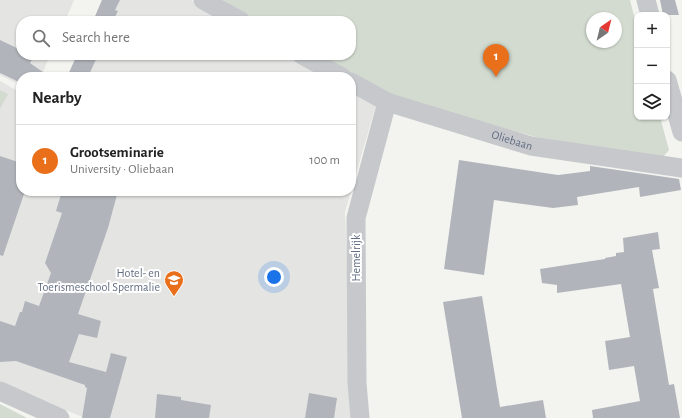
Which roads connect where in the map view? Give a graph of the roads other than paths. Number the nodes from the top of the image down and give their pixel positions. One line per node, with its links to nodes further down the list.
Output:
1 (203, 0): 4 (street)
2 (646, 0): 3 (street)
3 (649, 12)
4 (232, 16)
5 (311, 60): 6 (street)
6 (333, 72)
7 (668, 84): 10 (street)
8 (356, 85): 9 (street, Oliebaan)
9 (387, 102): 11 (street, Oliebaan); 14 (street, Hemelrijk)
10 (682, 132)
11 (682, 168)
12 (0, 391): 13 (street)
13 (60, 418)
14 (360, 418)

